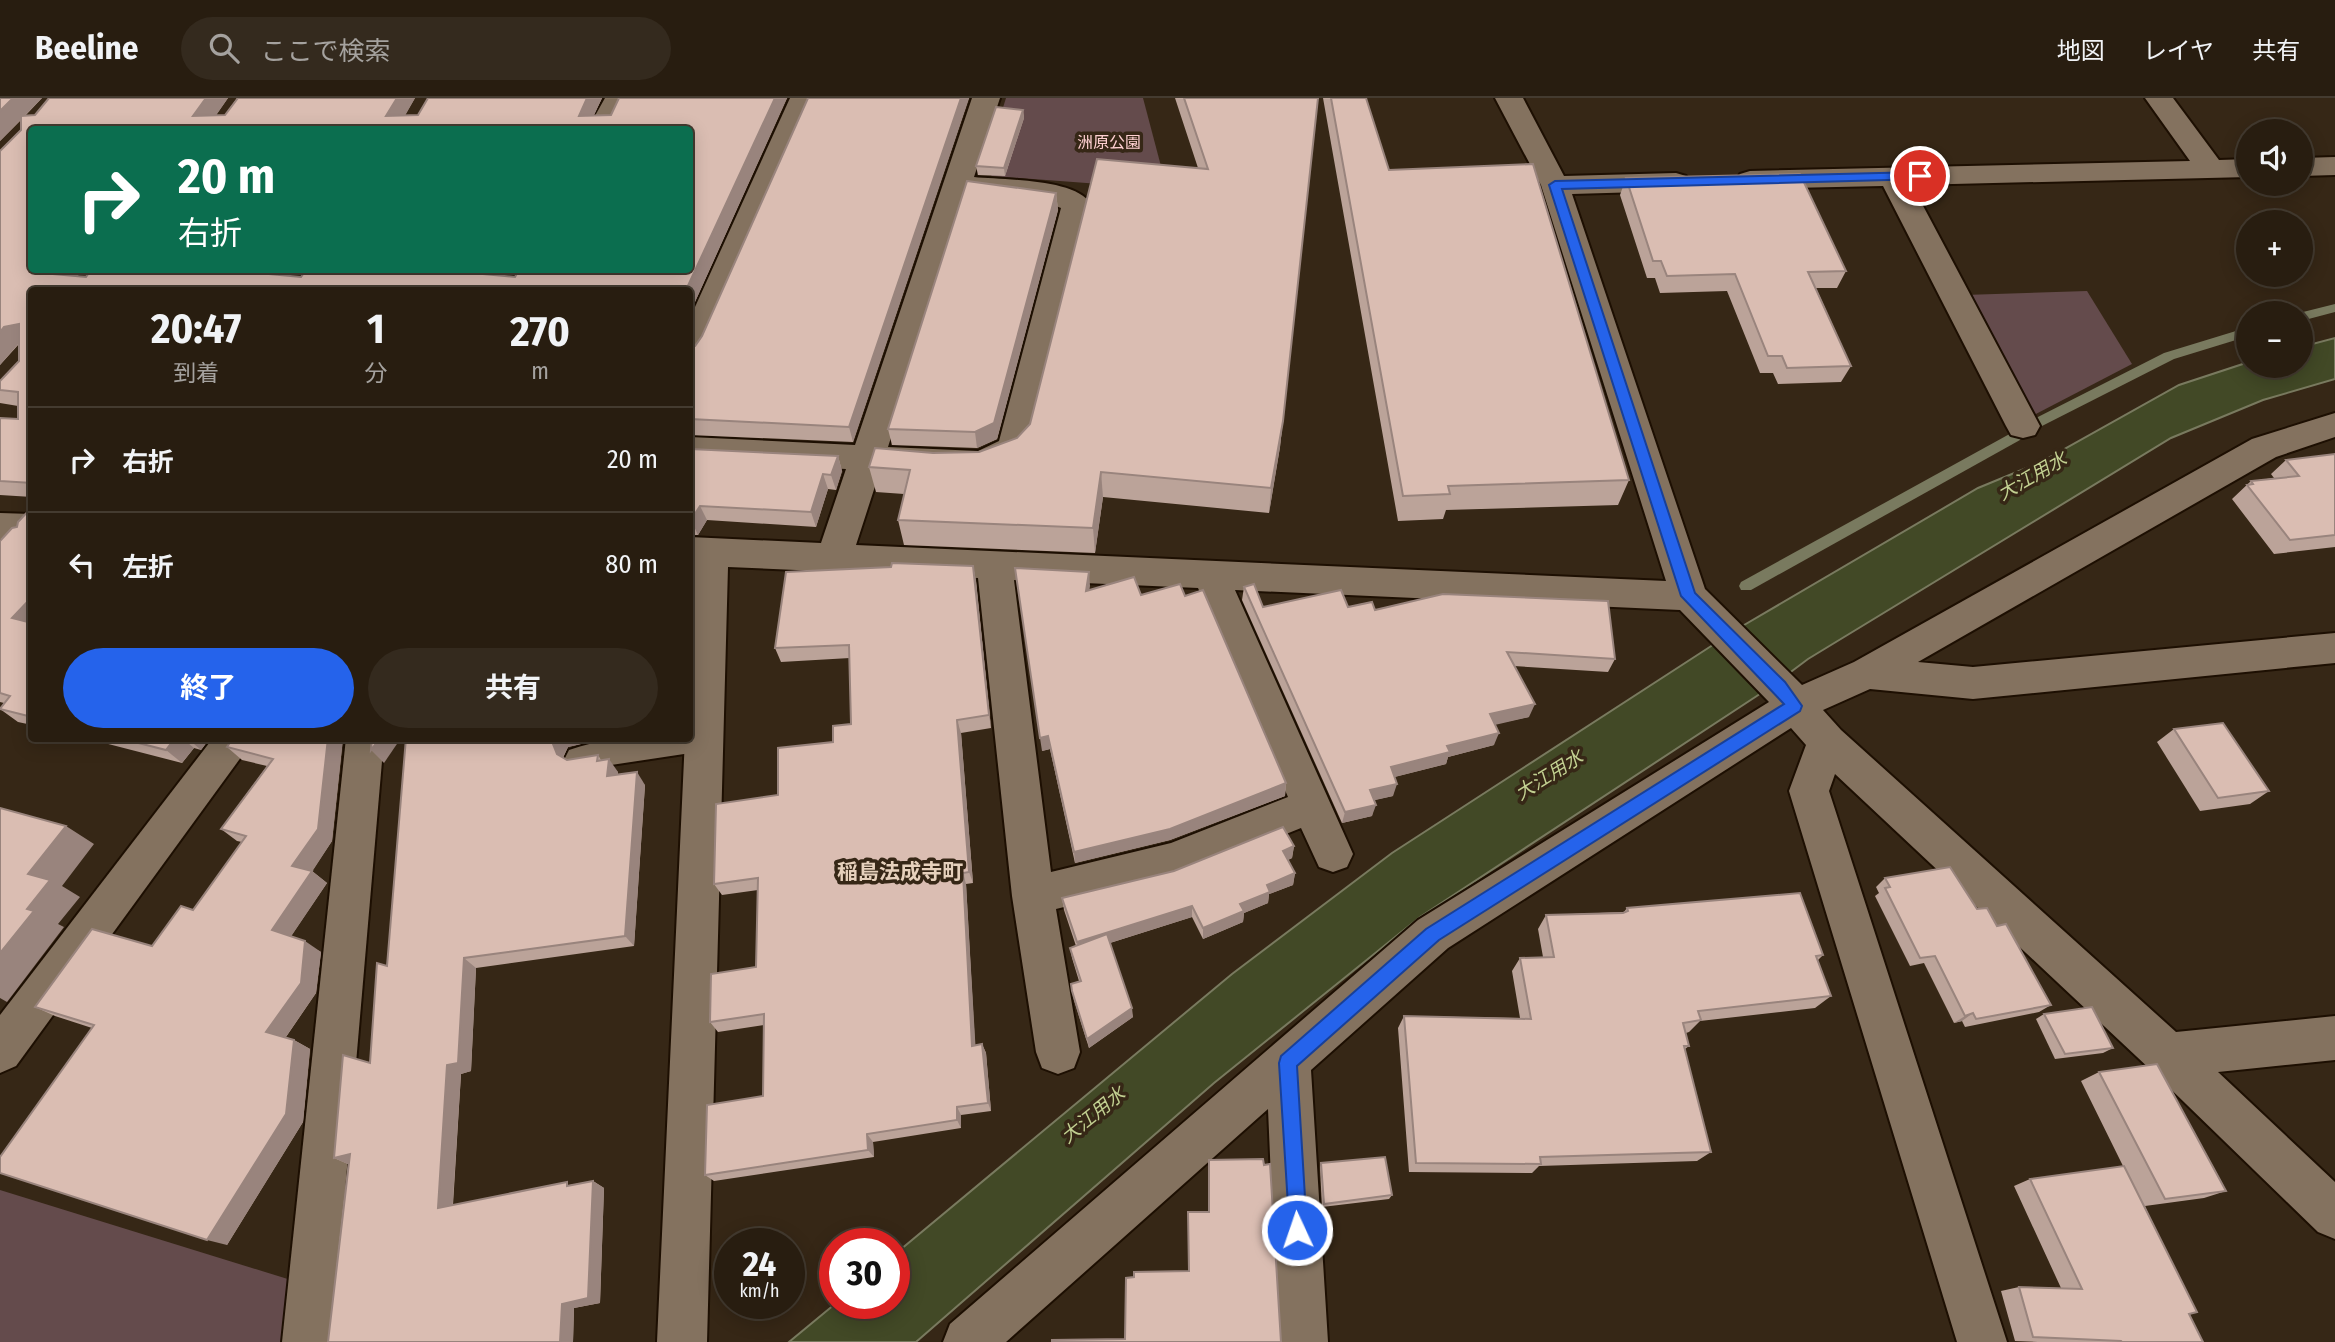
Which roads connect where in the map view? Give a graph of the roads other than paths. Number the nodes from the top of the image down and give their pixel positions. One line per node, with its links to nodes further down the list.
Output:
1 (619, 98): 6 (street)
2 (804, 98): 14 (street)
3 (986, 98): 12 (street)
4 (1509, 98): 13 (street)
5 (2159, 98): 10 (street)
6 (603, 126)
7 (2335, 166): 8 (street)
8 (2313, 167)
9 (2236, 168): 10 (street)
10 (2211, 169): 11 (street)
11 (1893, 177): 13 (street); 16 (street)
12 (959, 185): 18 (street); 18 (street)
13 (1555, 185): 25 (street)
14 (693, 344)
15 (2335, 425): 27 (street)
16 (2023, 426)
17 (693, 449): 18 (street)
18 (868, 458): 22 (street)
19 (0, 526): 20 (street)
20 (28, 527)
21 (700, 551): 22 (street); 29 (street)
22 (834, 558): 23 (street)
23 (994, 565): 24 (street); 38 (street)
24 (1210, 574): 25 (street); 36 (street)
25 (1689, 596): 28 (street)
26 (2335, 648): 27 (street)
27 (1867, 673): 28 (street)
28 (1787, 696): 34 (street); 43 (street)
29 (704, 740): 33 (lane); 46 (street)
30 (233, 742): 40 (street)
31 (365, 742): 45 (street)
32 (690, 742): 35 (lane)
33 (693, 742)
34 (1827, 742): 42 (street); 49 (street)
35 (578, 758)
36 (1311, 806): 37 (street); 38 (street)
37 (1333, 854)
38 (1033, 896): 41 (street)
39 (2335, 1038): 42 (street)
40 (0, 1051)
41 (1058, 1052)
42 (2168, 1055): 44 (street)
43 (1288, 1063): 47 (street); 48 (street)
44 (2335, 1216)
45 (307, 1342)
46 (682, 1342)
47 (968, 1342)
48 (1303, 1342)
49 (1982, 1342)

